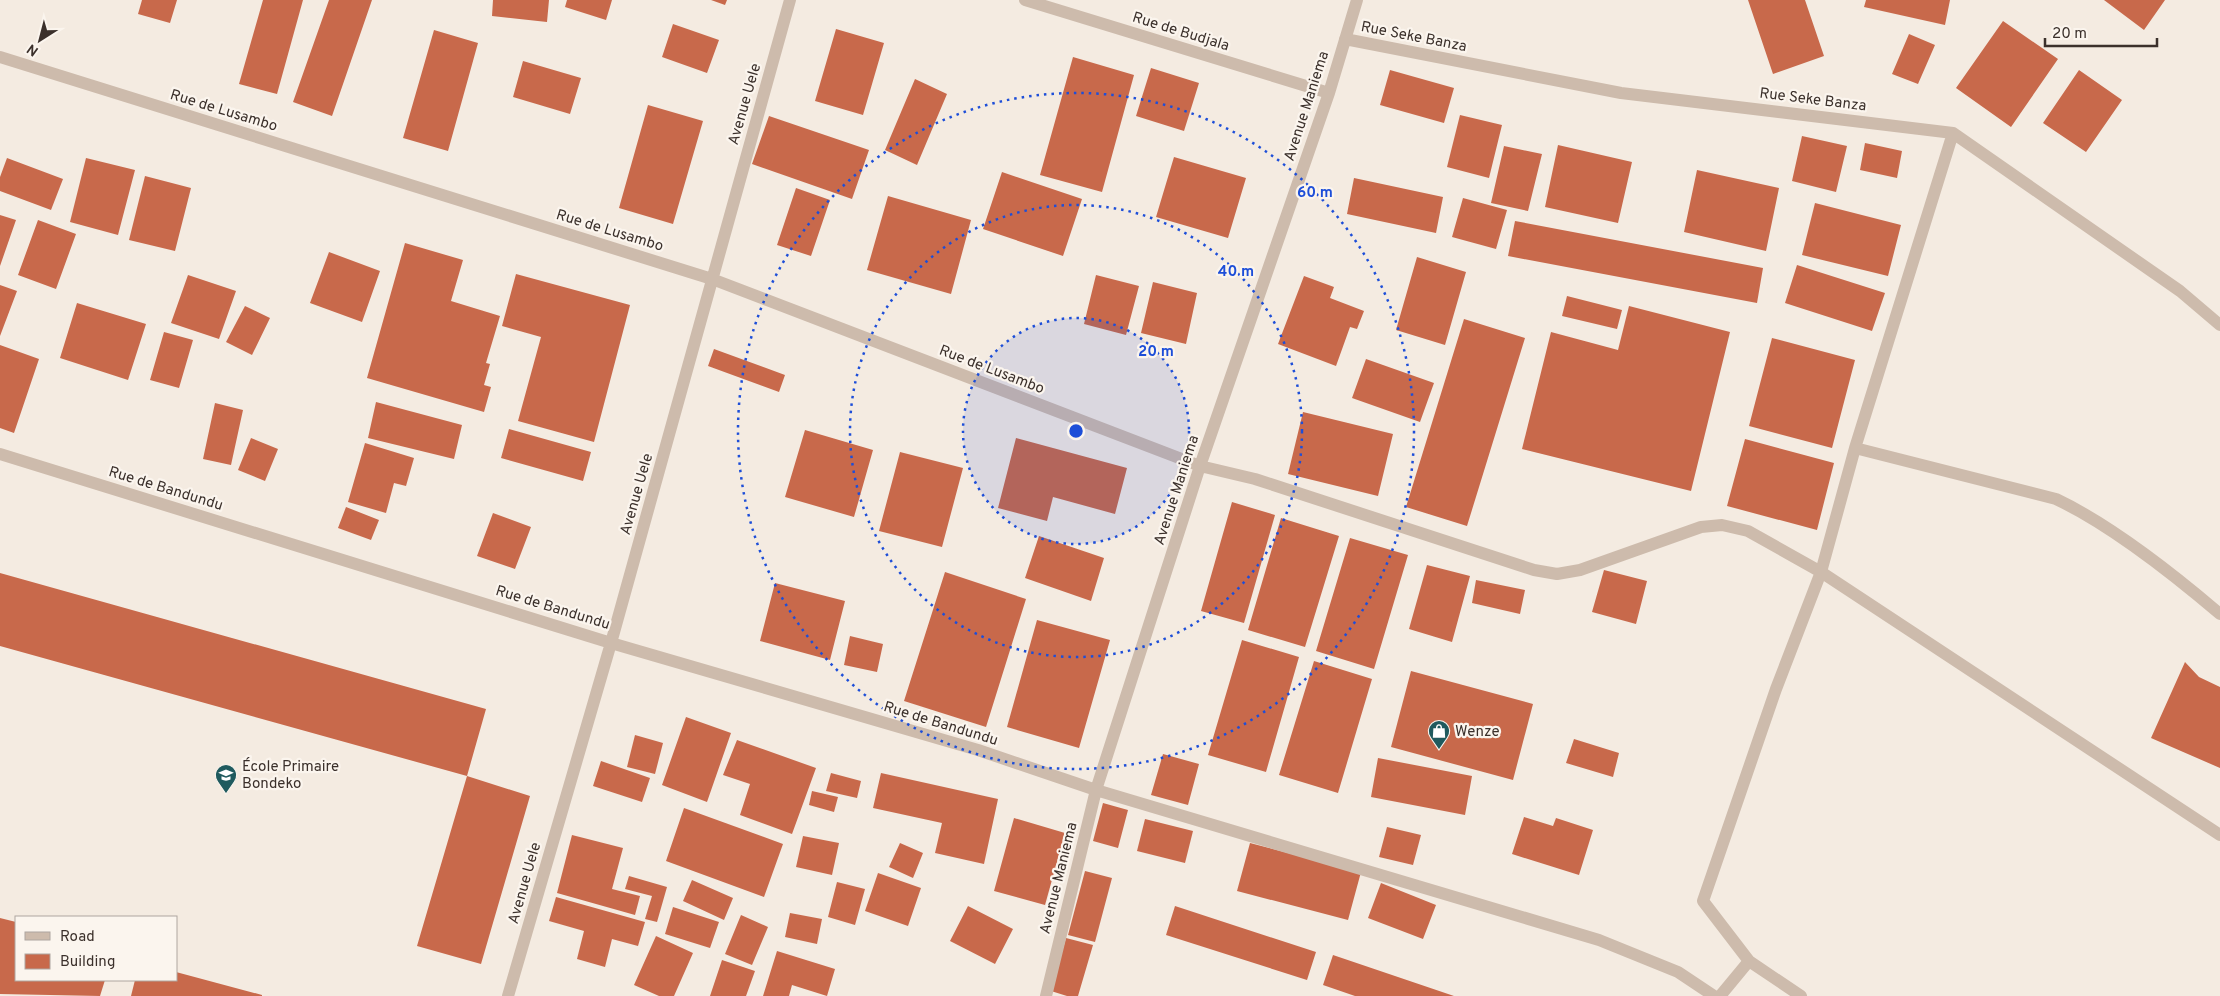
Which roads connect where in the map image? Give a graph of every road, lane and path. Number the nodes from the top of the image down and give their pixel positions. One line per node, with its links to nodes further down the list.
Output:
1 (790, 0): 8 (street, Avenue Uele)
2 (1025, 0): 6 (street, Rue de Budjala)
3 (1357, 0): 4 (street, Avenue Maniema)
4 (1346, 39): 6 (street, Avenue Maniema); 7 (street, Rue Seke Banza)
5 (0, 57): 8 (street, Rue de Lusambo)
6 (1329, 93): 12 (street, Avenue Maniema)
7 (1953, 133): 9 (street, Rue Seke Banza); 10 (street)
8 (712, 279): 12 (street, Rue de Lusambo); 15 (street, Avenue Uele)
9 (2220, 325)
10 (1855, 448): 13 (street); 14 (street)
11 (0, 454): 15 (street, Rue de Bandundu)
12 (1200, 466): 13 (street, Rue de Lusambo); 16 (street, Avenue Maniema)
13 (1821, 572): 17 (street, Rue de Lusambo); 18 (street)
14 (2220, 614)
15 (611, 642): 16 (street, Rue de Bandundu); 19 (street, Avenue Uele)
16 (1096, 790): 20 (street, Avenue Maniema); 21 (street, Rue de Bandundu)
17 (2220, 835)
18 (1749, 961): 22 (street); 23 (street)
19 (508, 996)
20 (1046, 996)
21 (1714, 996)
22 (1720, 996)
23 (1801, 996)

